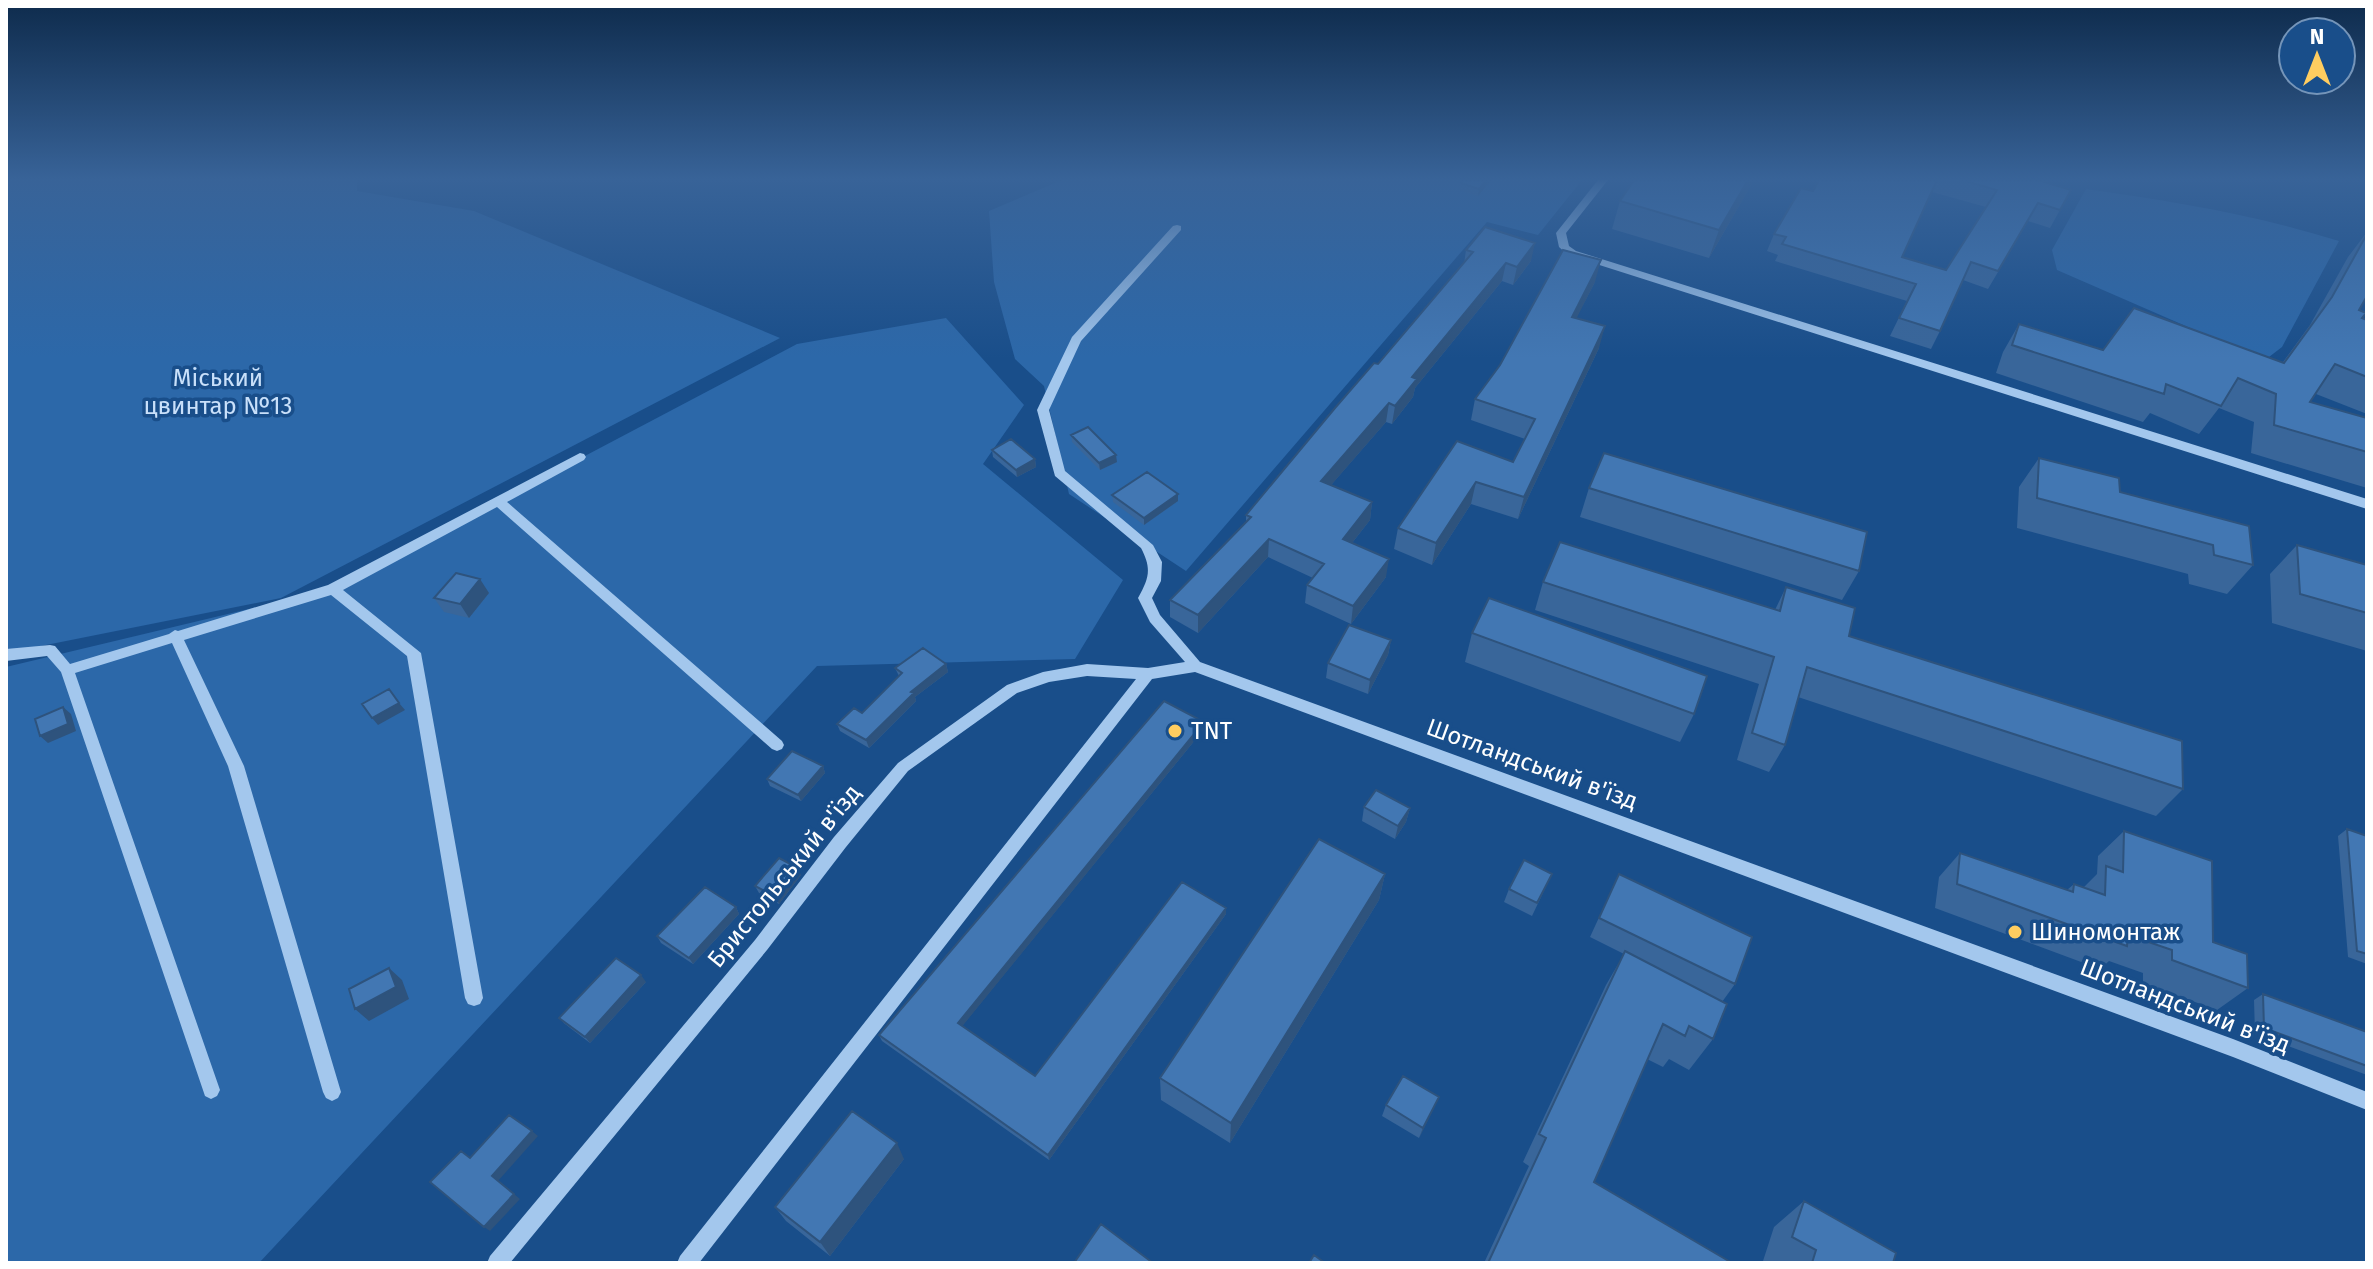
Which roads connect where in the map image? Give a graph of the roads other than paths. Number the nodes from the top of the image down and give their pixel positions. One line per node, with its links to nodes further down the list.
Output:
1 (1167, 239): 9 (street, Шотландський в'їзд)
2 (1560, 239): 5 (street)
3 (580, 457): 4 (street)
4 (498, 501): 6 (street); 12 (street)
5 (2367, 504)
6 (333, 589): 7 (street); 13 (street)
7 (175, 635): 10 (street); 15 (street)
8 (6, 655): 10 (street)
9 (1195, 666): 11 (street, Бристольський в'їзд); 16 (street, Шотландський в'їзд)
10 (67, 670): 14 (street)
11 (1148, 674): 17 (street, Бристольський в'їзд); 18 (street)
12 (777, 745)
13 (474, 998)
14 (211, 1090)
15 (332, 1092)
16 (2367, 1101)
17 (497, 1263)
18 (687, 1263)

